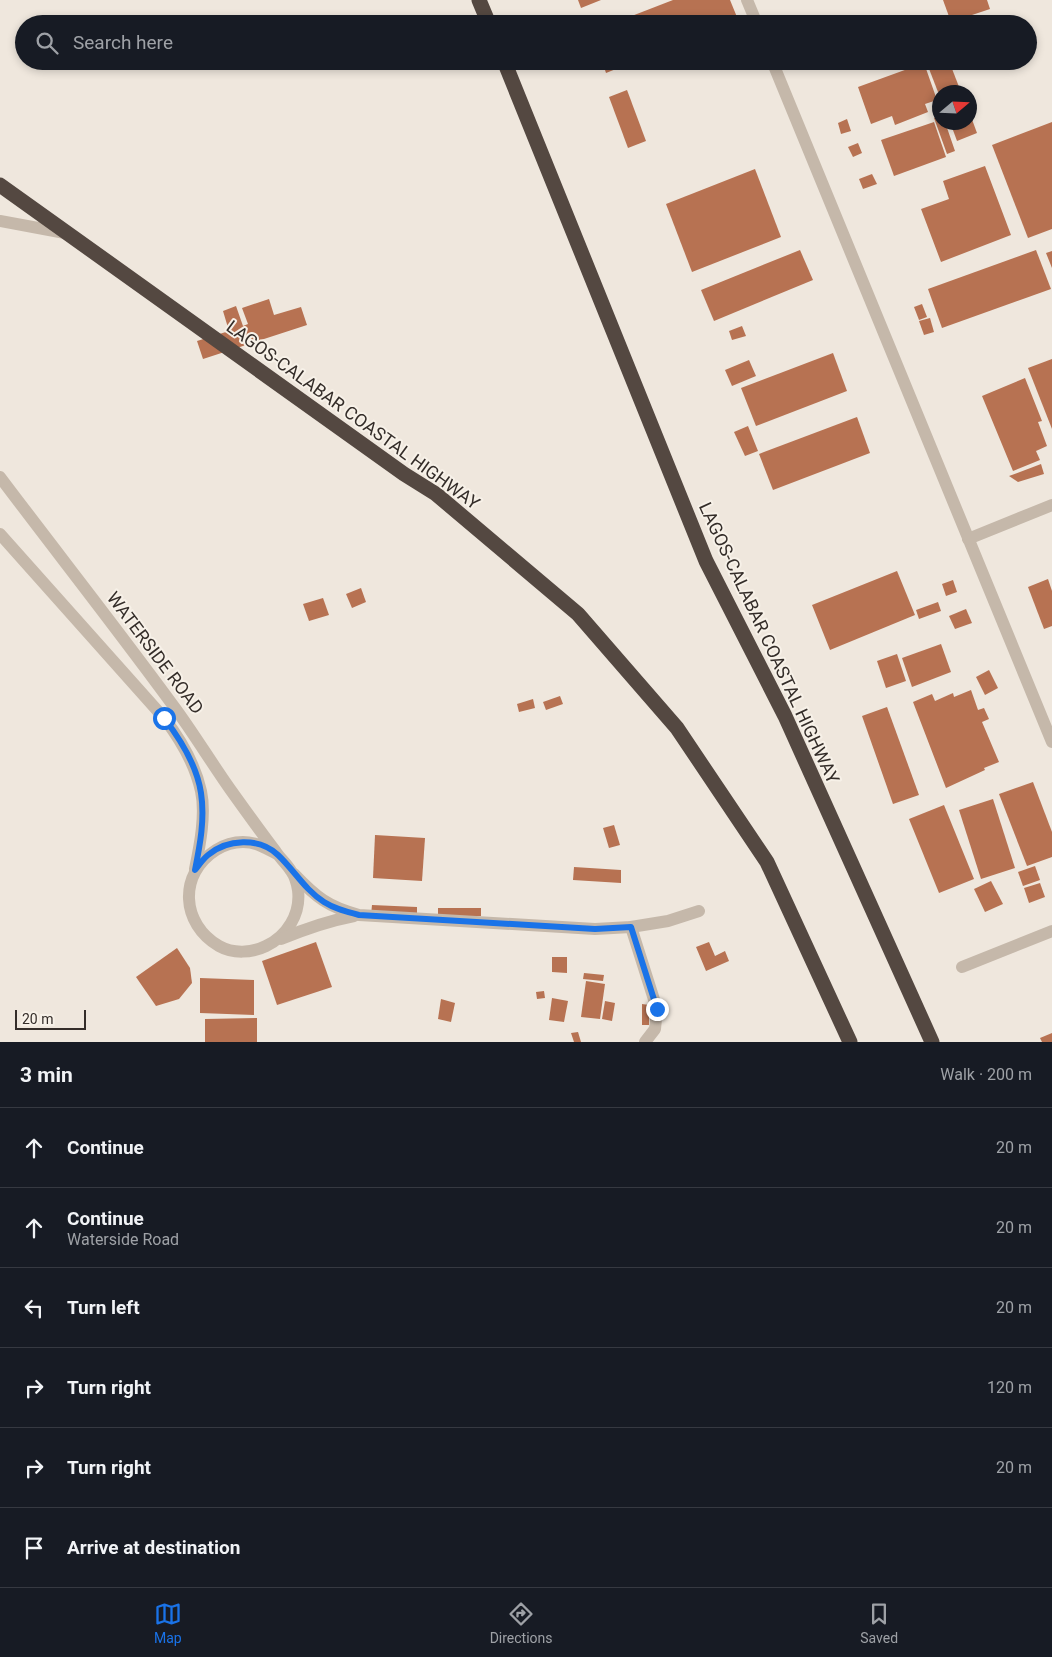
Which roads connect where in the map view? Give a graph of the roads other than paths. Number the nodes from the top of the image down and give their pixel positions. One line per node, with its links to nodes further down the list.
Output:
1 (479, 0): 3 (highway)
2 (747, 0): 4 (street)
3 (485, 15)
4 (753, 15)
5 (508, 70): 26 (highway, LAGOS-CALABAR COASTAL HIGHWAY)
6 (776, 70): 13 (street)
7 (0, 185): 9 (highway, LAGOS-CALABAR COASTAL HIGHWAY)
8 (0, 221): 9 (street)
9 (66, 232): 25 (highway, LAGOS-CALABAR COASTAL HIGHWAY)
10 (0, 477): 15 (street, WATERSIDE ROAD)
11 (1052, 505): 13 (street)
12 (0, 534): 16 (street, WATERSIDE ROAD)
13 (968, 539): 14 (street)
14 (1052, 742)
15 (277, 854): 16 (street); 17 (street)
16 (195, 870): 22 (street)
17 (292, 872): 19 (street); 22 (street)
18 (699, 912): 20 (street)
19 (359, 915): 20 (street); 22 (street)
20 (631, 927): 24 (street)
21 (1052, 931): 23 (street)
22 (276, 941)
23 (962, 967)
24 (645, 1042)
25 (850, 1042)
26 (932, 1042)

